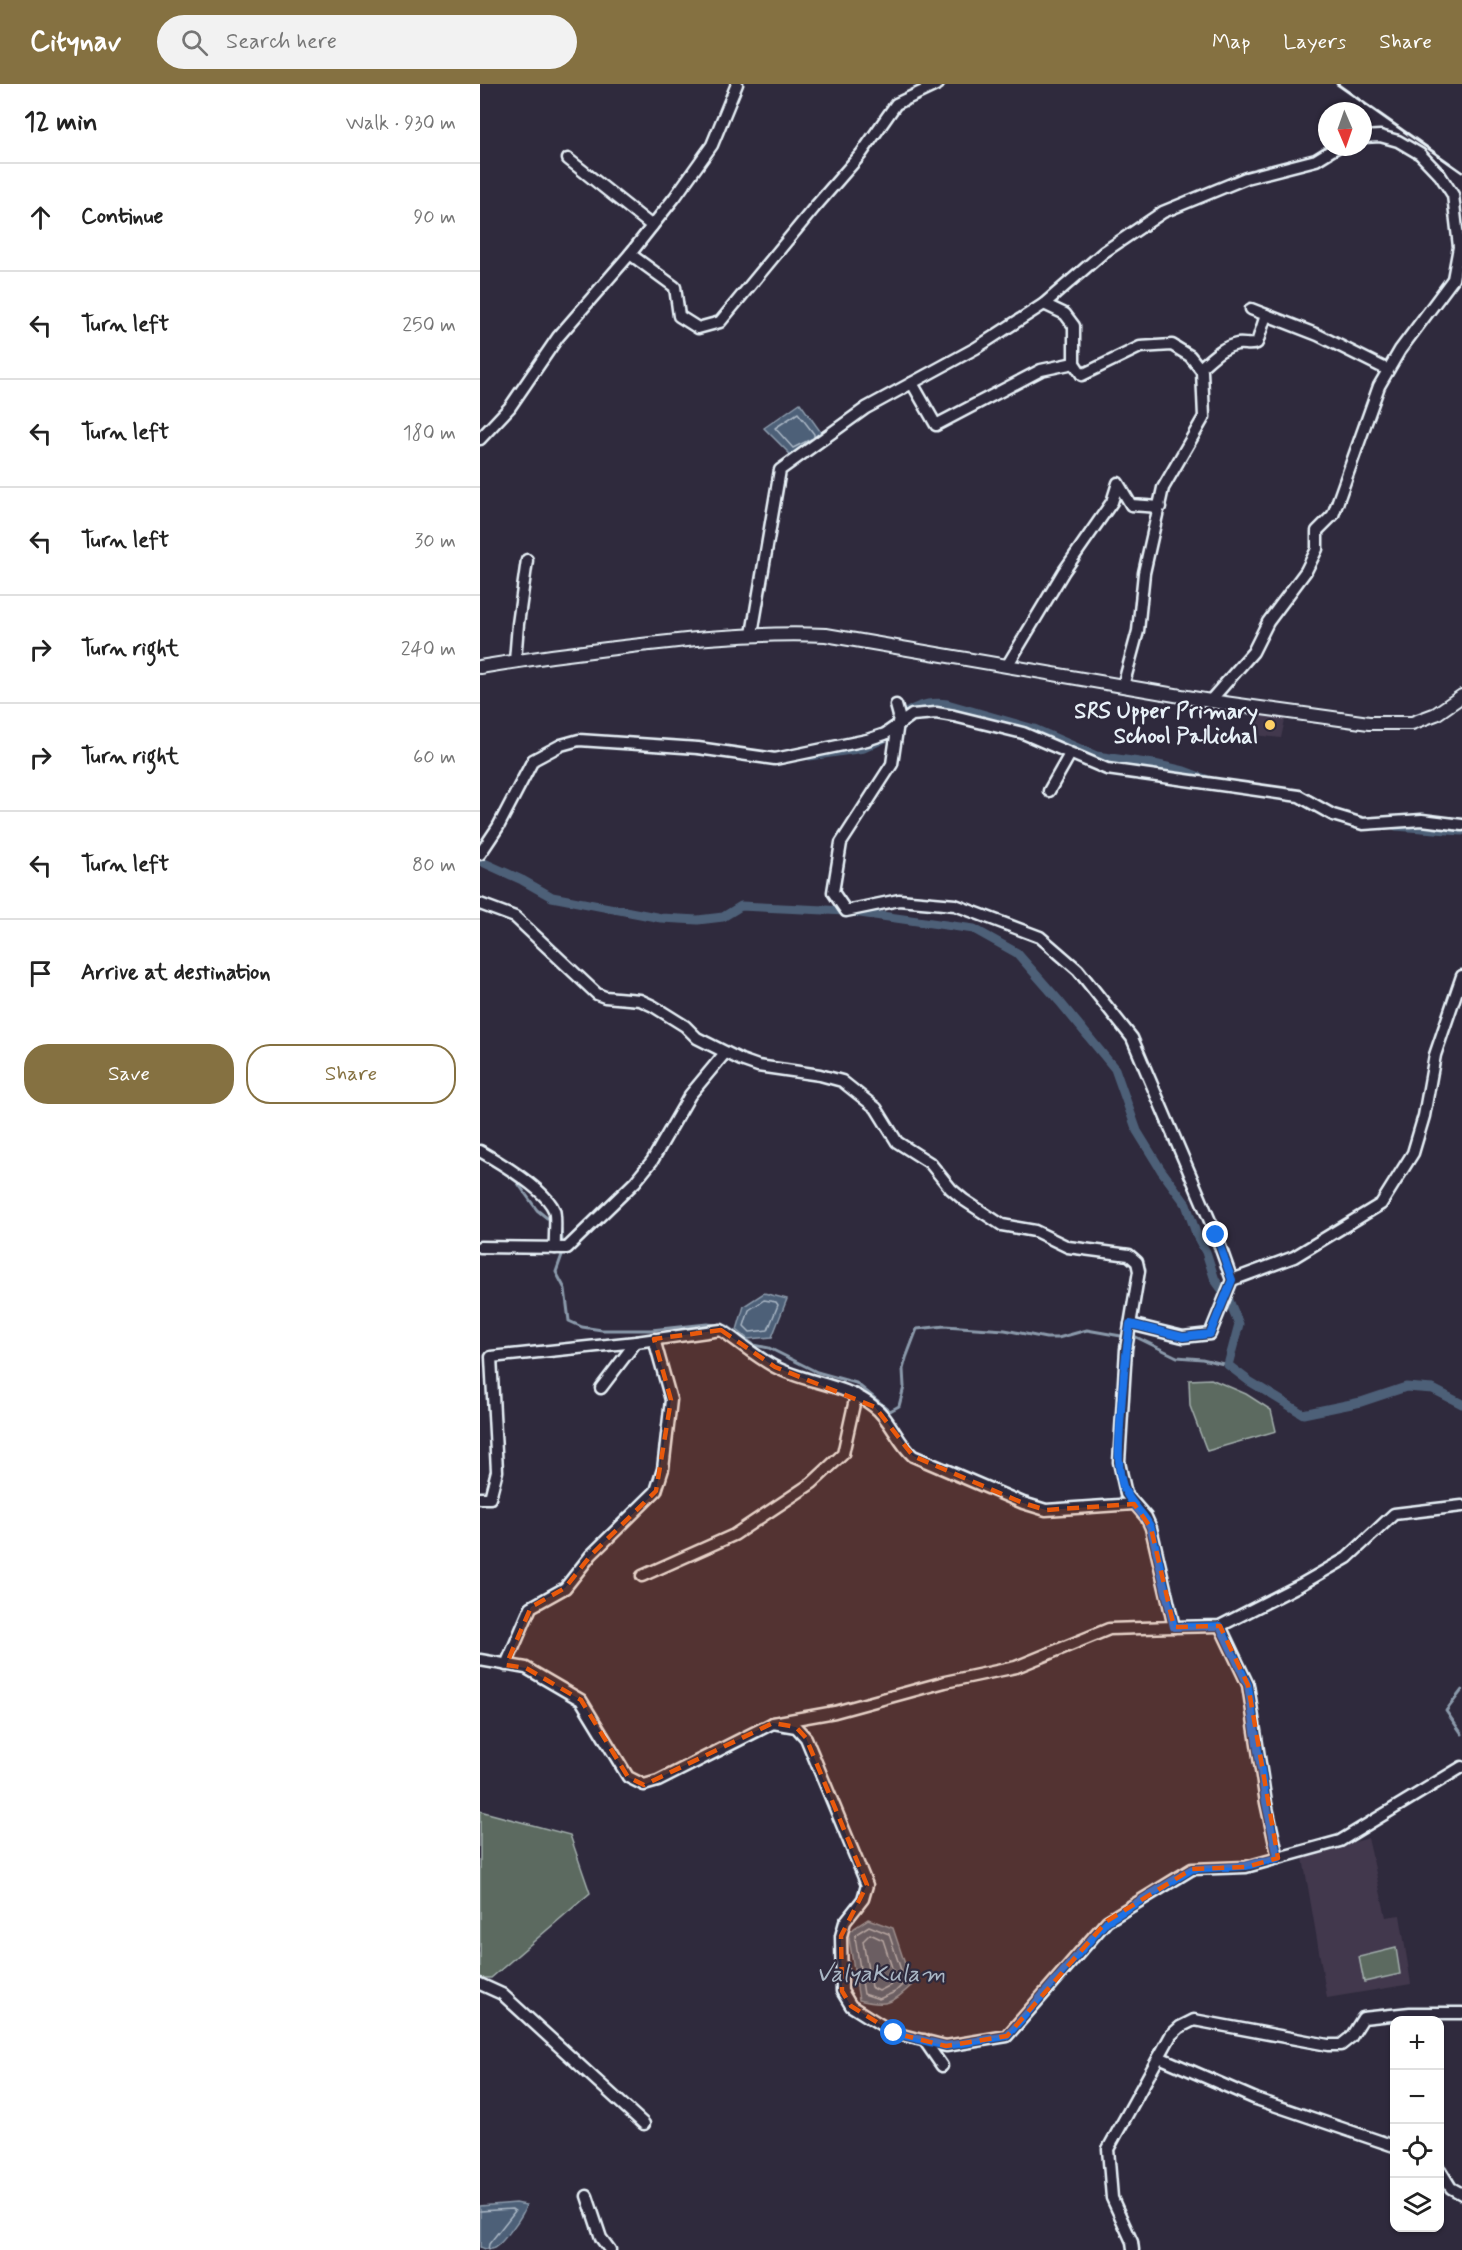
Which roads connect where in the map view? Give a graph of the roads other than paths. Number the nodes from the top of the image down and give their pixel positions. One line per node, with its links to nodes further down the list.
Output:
1 (737, 84): 6 (street)
2 (938, 84): 7 (street)
3 (1372, 136): 13 (street)
4 (1322, 156): 8 (street)
5 (568, 159): 6 (street)
6 (652, 226): 7 (street)
7 (630, 254): 15 (street)
8 (1044, 304): 11 (street); 14 (street)
9 (1251, 309): 10 (street)
10 (1266, 315): 12 (street); 13 (street)
11 (1074, 363): 12 (street); 14 (street)
12 (1200, 368): 16 (street)
13 (1388, 370): 24 (street)
14 (912, 383): 18 (street)
15 (480, 438)
16 (1160, 507): 20 (street); 22 (street)
17 (527, 560): 19 (street)
18 (752, 634): 19 (street); 20 (street)
19 (515, 661): 21 (street)
20 (1007, 666): 22 (street)
21 (480, 667)
22 (1123, 686): 24 (street)
23 (1462, 696): 24 (street)
24 (1210, 701)
25 (896, 705): 26 (street)
26 (897, 726): 27 (street); 30 (street); 37 (street)
27 (1070, 754): 28 (street); 29 (street)
28 (1049, 791)
29 (1462, 825)
30 (480, 854)
31 (480, 904): 33 (street)
32 (1462, 975): 37 (street)
33 (725, 1053): 36 (street); 38 (street)
34 (480, 1151): 36 (street)
35 (480, 1247): 36 (street)
36 (555, 1248)
37 (1232, 1280): 38 (street)
38 (1130, 1324): 45 (street)
39 (654, 1339): 40 (street); 43 (street); 51 (street)
40 (636, 1342): 41 (street); 42 (street)
41 (485, 1356): 44 (street)
42 (601, 1388)
43 (856, 1395): 45 (street); 47 (street)
44 (480, 1498)
45 (1134, 1504): 49 (street)
46 (1462, 1506): 48 (street)
47 (642, 1576)
48 (1220, 1626): 49 (street); 54 (street)
49 (1174, 1627): 52 (street)
50 (480, 1660): 51 (street)
51 (506, 1665): 52 (street)
52 (773, 1723): 57 (street)
53 (1462, 1767): 54 (street)
54 (1278, 1858): 57 (street)
55 (480, 1984): 60 (street)
56 (1462, 2013): 58 (street)
57 (924, 2040): 59 (street)
58 (1159, 2057): 61 (street); 66 (street)
59 (942, 2066)
60 (644, 2124)
61 (1390, 2144)
62 (1444, 2177): 63 (street)
63 (1462, 2194)
64 (587, 2196): 65 (street)
65 (610, 2250)
66 (1133, 2250)

